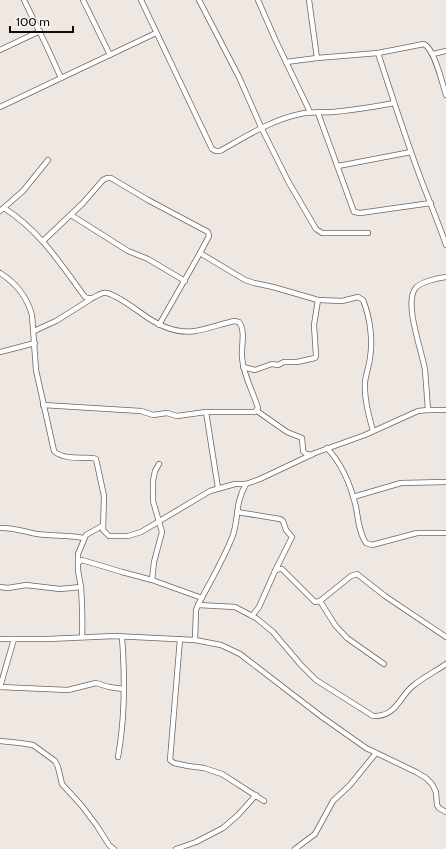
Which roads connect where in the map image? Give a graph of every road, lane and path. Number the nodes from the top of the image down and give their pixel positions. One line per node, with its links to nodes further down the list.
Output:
1 (24, 0): 7 (street)
2 (83, 0): 13 (street)
3 (141, 0): 8 (street)
4 (199, 0): 22 (street)
5 (258, 0): 15 (street)
6 (309, 0): 14 (street)
7 (40, 31): 9 (street); 16 (street)
8 (156, 33): 13 (street); 22 (street)
9 (0, 50)
10 (446, 51): 12 (street)
11 (378, 53): 12 (street); 14 (street); 18 (street)
12 (433, 54): 17 (street)
13 (110, 55): 16 (street)
14 (317, 58): 15 (street)
15 (286, 62): 20 (street)
16 (61, 78): 19 (street)
17 (446, 96)
18 (394, 103): 21 (street); 23 (street)
19 (0, 107)
20 (310, 112): 21 (street); 22 (street)
21 (318, 113): 25 (street)
22 (261, 127): 29 (street)
23 (411, 152): 25 (street); 26 (street)
24 (48, 160): 27 (street)
25 (338, 166): 26 (street)
26 (431, 203): 31 (street)
27 (2, 210): 30 (street)
28 (71, 215): 30 (street); 32 (street); 35 (street)
29 (368, 233)
30 (43, 241): 36 (street)
31 (446, 245)
32 (200, 253): 35 (street); 37 (street)
33 (0, 273): 39 (street)
34 (446, 277): 44 (street)
35 (185, 281): 38 (street)
36 (91, 299): 38 (street); 39 (street)
37 (318, 300): 42 (street); 48 (street)
38 (159, 325): 42 (street)
39 (34, 331): 40 (street)
40 (34, 343): 41 (street); 43 (street)
41 (0, 352)
42 (243, 367): 46 (street)
43 (44, 405): 47 (street); 58 (street)
44 (428, 410): 45 (street); 48 (street)
45 (446, 410)
46 (257, 411): 47 (street); 50 (street)
47 (206, 412): 54 (street)
48 (373, 431): 49 (street)
49 (327, 448): 50 (street); 55 (street)
50 (310, 455): 53 (street)
51 (159, 464): 57 (street)
52 (446, 482): 55 (street)
53 (246, 484): 54 (street); 56 (street)
54 (218, 488): 57 (street)
55 (353, 497): 60 (street)
56 (237, 512): 63 (street); 67 (street)
57 (158, 522): 58 (street); 64 (street)
58 (102, 526): 61 (street)
59 (0, 528): 61 (street)
60 (446, 533)
61 (84, 538): 62 (street)
62 (78, 562): 64 (street); 66 (street)
63 (275, 571): 68 (street); 70 (street)
64 (152, 580): 67 (street)
65 (0, 587): 66 (street)
66 (81, 587): 71 (street)
67 (202, 598): 69 (street)
68 (320, 601): 73 (street); 78 (street)
69 (198, 605): 70 (street); 77 (street)
70 (252, 616): 79 (street)
71 (82, 637): 72 (street); 75 (street)
72 (122, 637): 76 (street); 81 (street)
73 (446, 637)
74 (0, 639): 75 (street)
75 (14, 639): 80 (street)
76 (180, 639): 77 (street); 85 (street)
77 (195, 640): 83 (street)
78 (384, 664)
79 (446, 664)
80 (0, 687): 81 (street)
81 (123, 689): 84 (street)
82 (0, 741): 88 (street)
83 (376, 753): 87 (street); 90 (street)
84 (118, 757)
85 (256, 795): 86 (street); 89 (street)
86 (264, 801)
87 (446, 812)
88 (114, 849)
89 (176, 849)
90 (294, 849)

